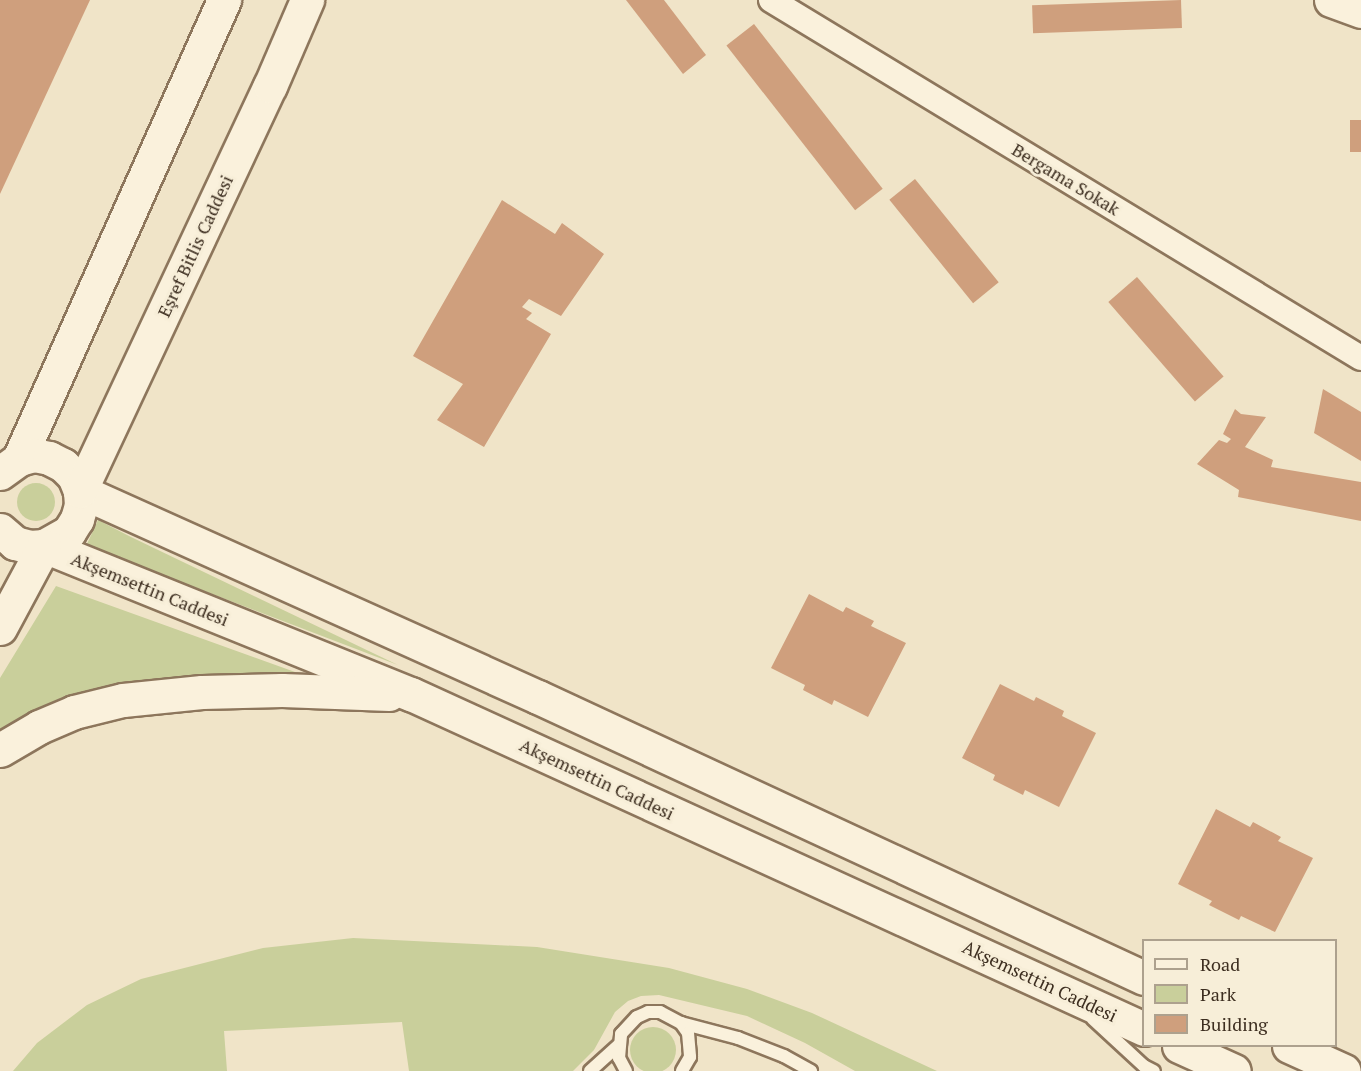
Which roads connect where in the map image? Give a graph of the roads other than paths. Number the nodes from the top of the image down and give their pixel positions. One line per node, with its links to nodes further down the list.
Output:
1 (224, 0): 7 (main road)
2 (307, 0): 8 (main road, Eşref Bitlis Caddesi)
3 (771, 0): 6 (street, Bergama Sokak)
4 (1331, 0): 5 (main road)
5 (1361, 12)
6 (1361, 358)
7 (6, 460): 8 (main road)
8 (80, 491): 10 (main road, Eşref Bitlis Caddesi); 14 (main road)
9 (0, 530): 10 (main road)
10 (44, 546): 11 (main road); 12 (main road, Akşemsettin Caddesi)
11 (0, 628)
12 (411, 694): 13 (main road); 15 (main road, Akşemsettin Caddesi)
13 (0, 750)
14 (1142, 978)
15 (1066, 993): 17 (main road, Akşemsettin Caddesi); 26 (lane)
16 (681, 1023): 18 (lane); 21 (lane); 25 (lane)
17 (1142, 1029)
18 (618, 1046): 22 (lane); 23 (lane)
19 (1181, 1047): 27 (main road)
20 (1291, 1047): 28 (main road)
21 (685, 1066): 24 (lane)
22 (590, 1071)
23 (626, 1071)
24 (698, 1071)
25 (811, 1071)
26 (1154, 1071)
27 (1234, 1071)
28 (1344, 1071)

